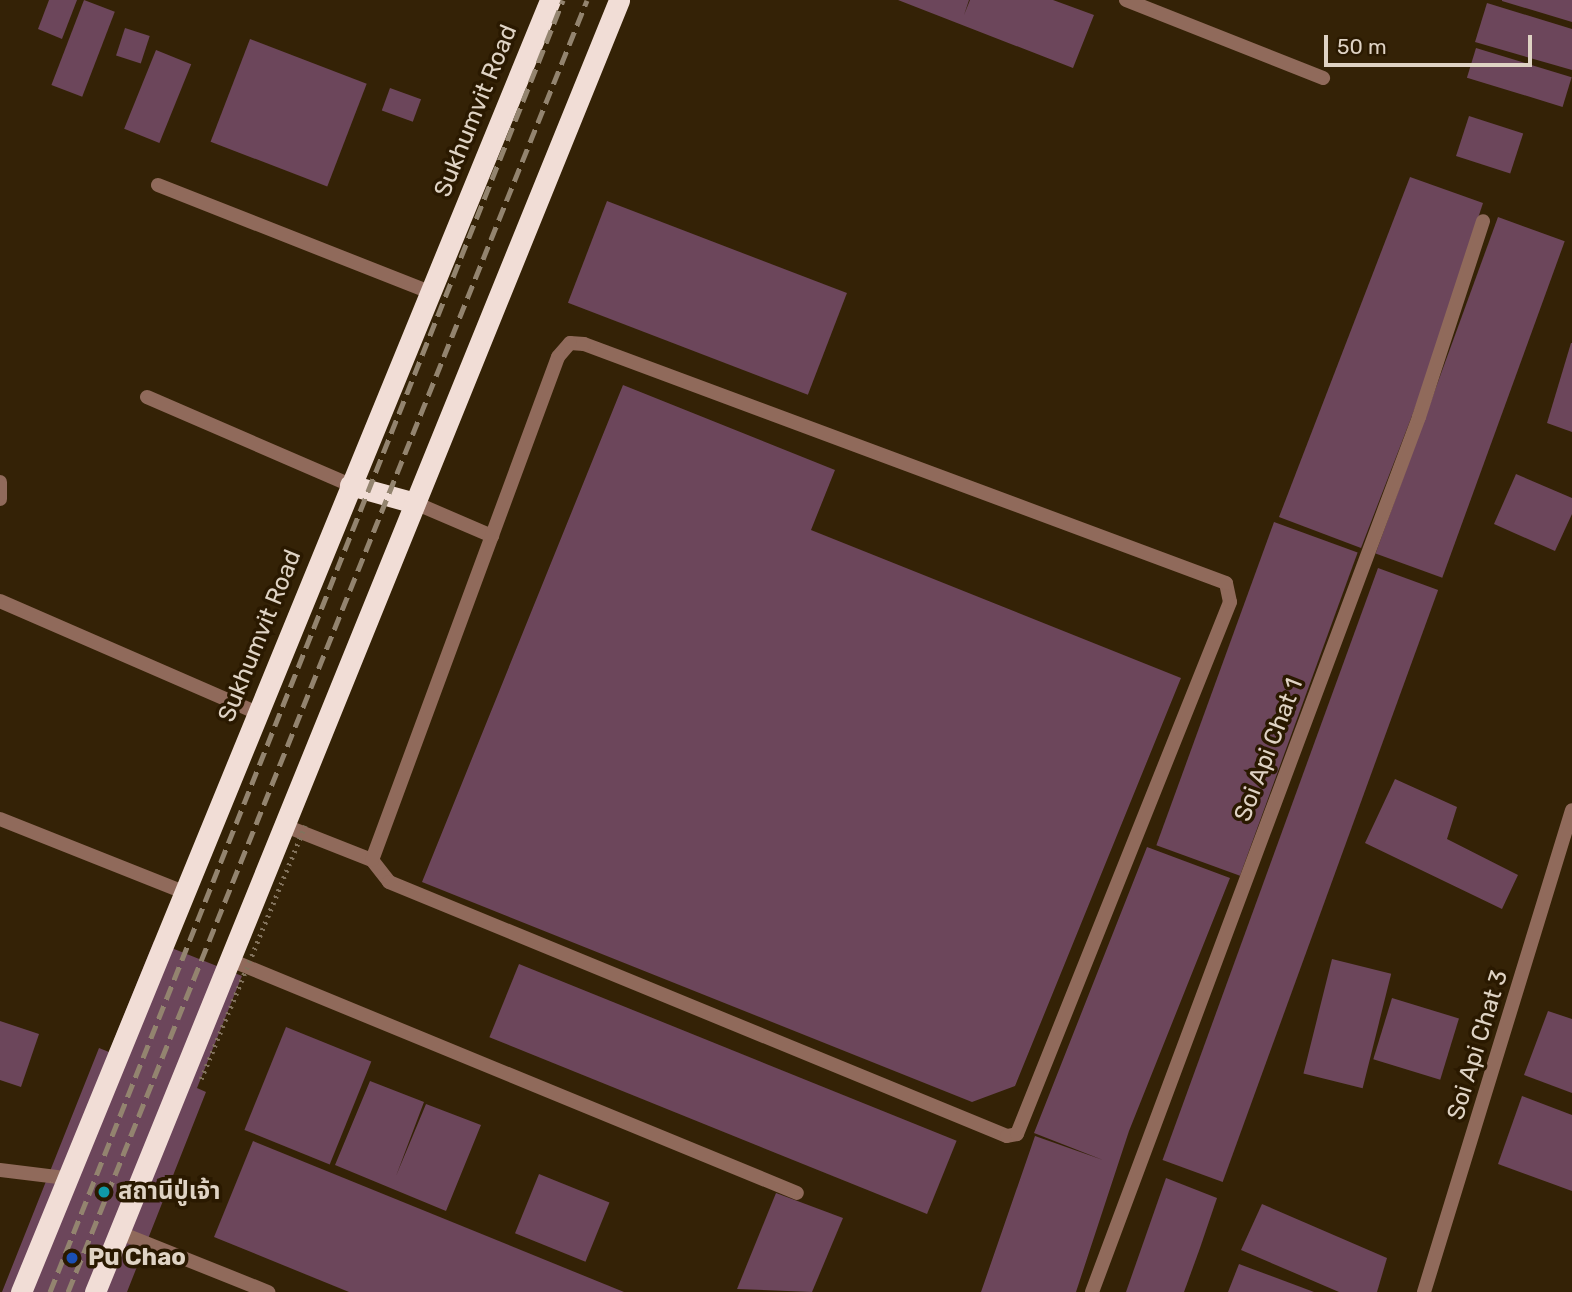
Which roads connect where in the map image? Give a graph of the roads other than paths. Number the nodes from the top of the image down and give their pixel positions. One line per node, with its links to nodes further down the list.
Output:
1 (550, 0): 7 (highway, Sukhumvit Road)
2 (619, 0): 12 (highway)
3 (1126, 0): 4 (street)
4 (1324, 78)
5 (158, 185): 7 (street)
6 (1483, 221): 29 (street, Soi Api Chat 1)
7 (430, 292): 10 (highway, Sukhumvit Road)
8 (147, 397): 10 (street)
9 (0, 482): 11 (street)
10 (350, 485): 12 (highway); 15 (highway, Sukhumvit Road)
11 (0, 499)
12 (415, 503): 13 (street); 18 (highway)
13 (492, 536): 19 (street); 19 (street)
14 (0, 601): 15 (street)
15 (257, 713): 20 (highway, Sukhumvit Road)
16 (1572, 810): 30 (street, Soi Api Chat 3)
17 (0, 819): 20 (street)
18 (283, 825): 19 (street); 21 (highway)
19 (372, 860)
20 (183, 891): 23 (highway, Sukhumvit Road)
21 (228, 959): 24 (street); 25 (highway)
22 (0, 1170): 23 (street)
23 (65, 1178): 26 (highway, Sukhumvit Road)
24 (797, 1193)
25 (118, 1231): 27 (highway); 28 (street)
26 (21, 1292)
27 (95, 1292)
28 (268, 1292)
29 (1092, 1292)
30 (1424, 1292)

